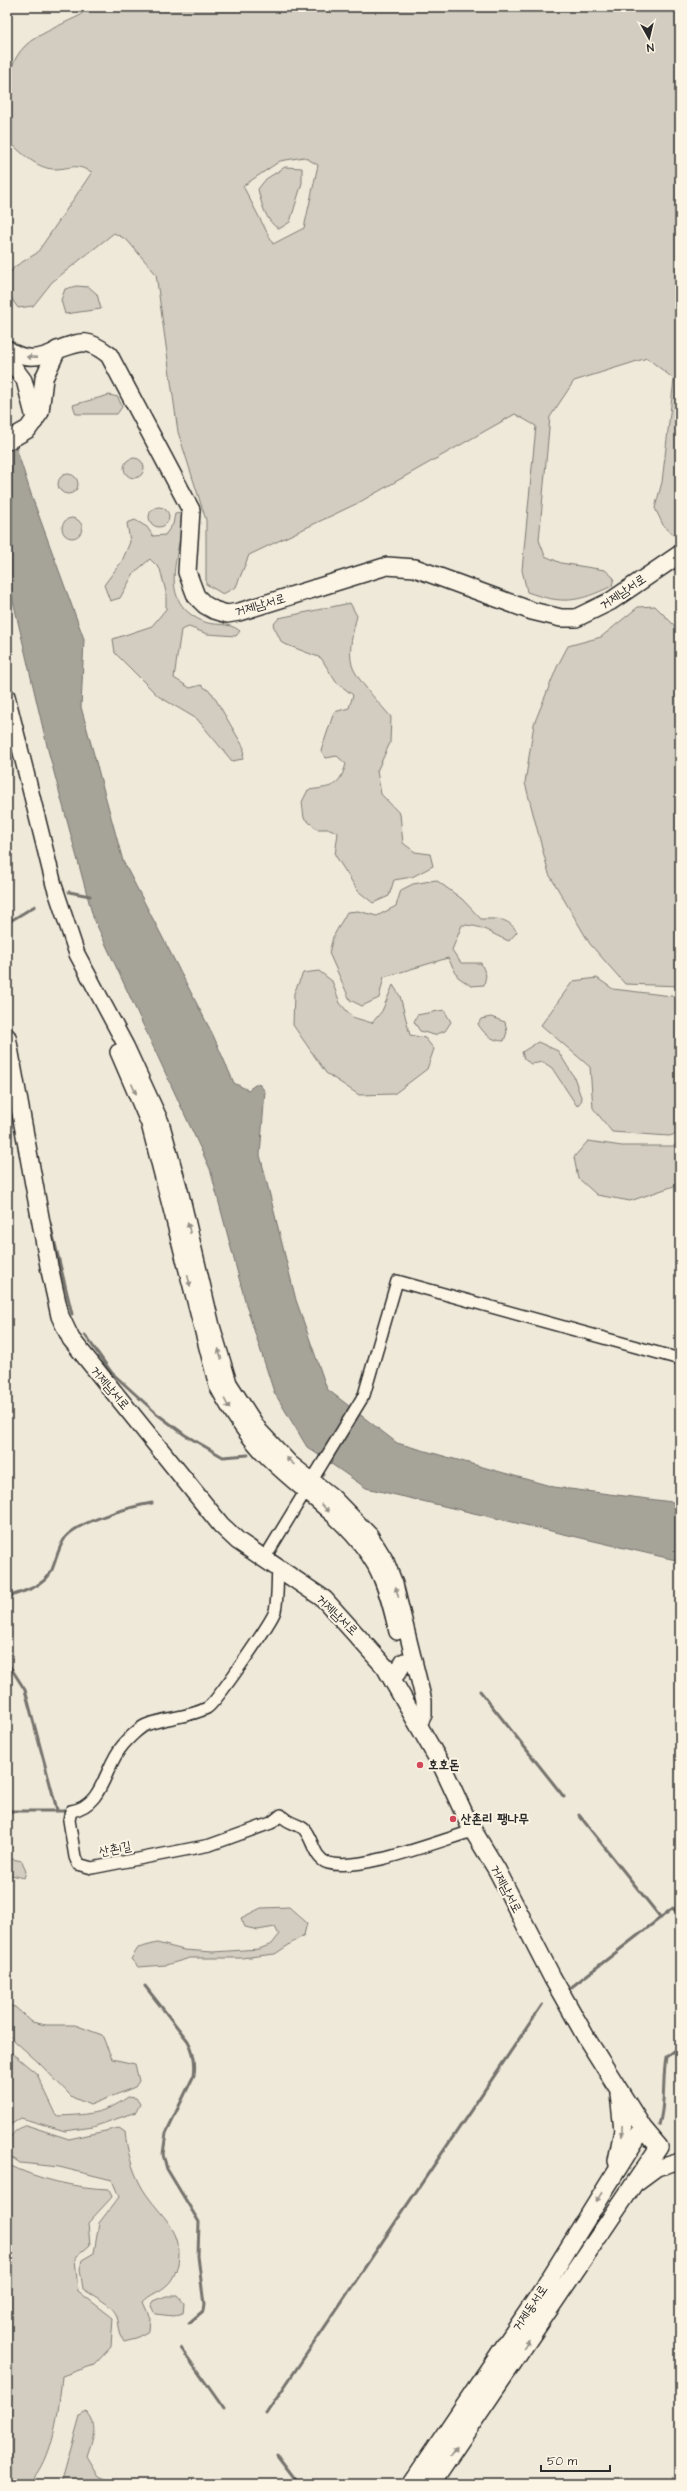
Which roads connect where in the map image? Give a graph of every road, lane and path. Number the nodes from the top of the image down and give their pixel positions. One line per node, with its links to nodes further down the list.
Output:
1 (7, 348): 2 (street, one-way to 1)
2 (57, 350): 4 (main road); 6 (main road, 거제남서로)
3 (7, 357): 4 (street)
4 (31, 425): 5 (main road)
5 (7, 441)
6 (680, 554)
7 (7, 696): 11 (street, one-way to 7)
8 (7, 738): 11 (street, one-way to 11)
9 (7, 1037): 12 (main road, 거제남서로)
10 (680, 1358): 11 (street)
11 (312, 1479): 12 (street); 13 (street, one-way to 13); 15 (street, one-way to 11)
12 (271, 1564): 14 (main road, 거제남서로); 16 (street, 산촌1길)
13 (404, 1662): 14 (main road); 15 (street)
14 (385, 1667): 15 (main road, 거제남서로)
15 (418, 1714): 16 (main road, 거제남서로)
16 (473, 1831): 17 (main road, 거제남서로)
17 (619, 2092): 18 (main road, 거제남서로); 22 (main road, one-way to 22)
18 (643, 2128): 19 (main road, 거제남서로); 22 (main road, 거제동서로)
19 (659, 2147): 20 (street, 거제남서로); 23 (main road, 거제동서로)
20 (680, 2156)
21 (680, 2161): 23 (street)
22 (611, 2176): 24 (main road, 거제동서로, one-way to 24)
23 (631, 2188): 27 (main road, 거제동서로, one-way to 23)
24 (545, 2286): 25 (street); 26 (main road, 거제동서로)
25 (402, 2484)
26 (411, 2484)
27 (431, 2484)

